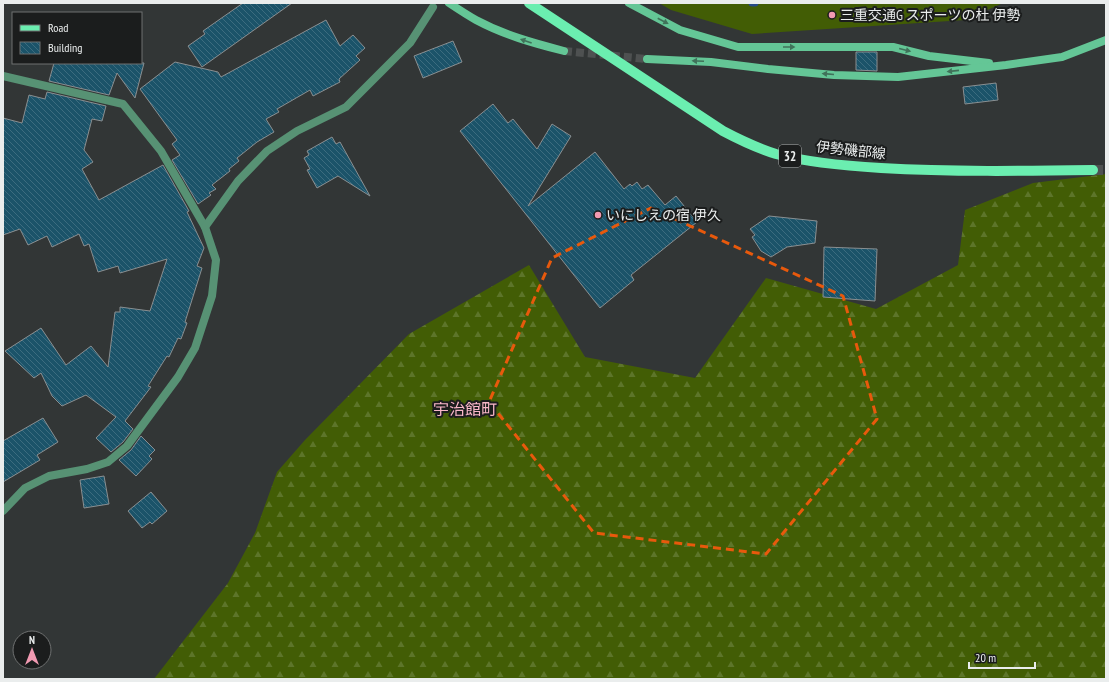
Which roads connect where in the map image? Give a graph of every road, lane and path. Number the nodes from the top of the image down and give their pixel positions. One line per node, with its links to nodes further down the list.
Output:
1 (449, 3): 6 (street, one-way to 1)
2 (529, 3): 10 (main road, 伊勢磯部線 / 32)
3 (629, 3): 8 (street, one-way to 8)
4 (433, 7): 11 (street)
5 (1106, 40): 8 (street)
6 (564, 51)
7 (647, 59): 8 (street, one-way to 7)
8 (1006, 65)
9 (3, 76): 11 (street)
10 (1093, 170)
11 (205, 227): 12 (street)
12 (3, 511)

